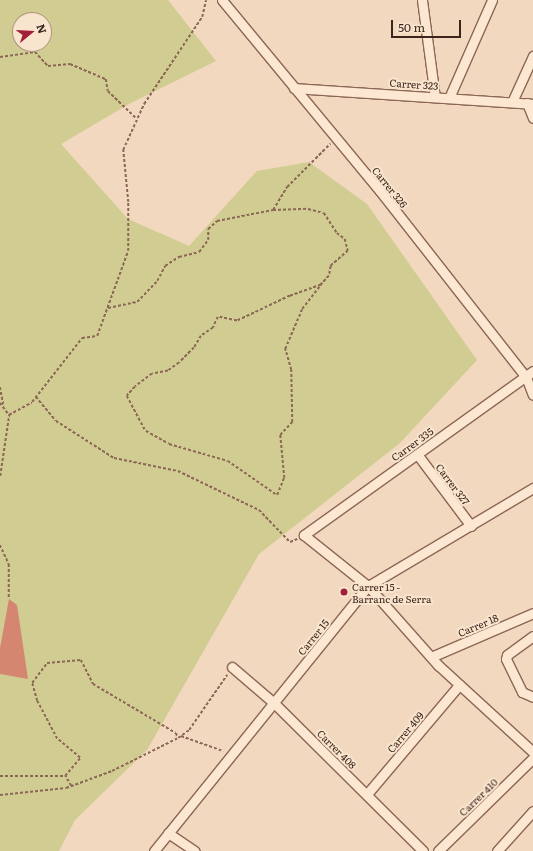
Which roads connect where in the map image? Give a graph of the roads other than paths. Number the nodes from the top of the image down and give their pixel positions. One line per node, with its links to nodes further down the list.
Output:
1 (222, 0): 5 (street, Carrer 326)
2 (422, 0): 6 (street)
3 (492, 0): 7 (street)
4 (533, 56): 8 (street)
5 (294, 88): 6 (street, Carrer 323); 11 (street, Carrer 326)
6 (435, 97): 7 (street, Carrer 323)
7 (449, 98): 8 (street, Carrer 323)
8 (512, 102): 9 (street, Carrer 323)
9 (530, 103): 10 (street)
10 (533, 118)
11 (529, 374): 12 (street, Carrer 326); 13 (street, Carrer 335)
12 (533, 395)
13 (417, 454): 15 (street, Carrer 327); 16 (street, Carrer 335)
14 (533, 488): 15 (street, Carrer 15)
15 (471, 526): 16 (street, Carrer 15)
16 (368, 586): 19 (street); 23 (street, Carrer 15)
17 (533, 613): 19 (street, Carrer 18)
18 (533, 636): 22 (street)
19 (431, 657): 21 (street)
20 (232, 667): 23 (street, Carrer 408)
21 (459, 685): 24 (street); 26 (street, Carrer 409)
22 (533, 697)
23 (274, 703): 26 (street, Carrer 408); 28 (street, Carrer 15)
24 (533, 752)
25 (533, 758): 32 (street, Carrer 410)
26 (367, 794): 31 (street, Carrer 408)
27 (533, 811): 33 (street)
28 (168, 833): 29 (street, Carrer 15); 30 (street)
29 (154, 851)
30 (195, 851)
31 (423, 851)
32 (438, 851)
33 (497, 851)

